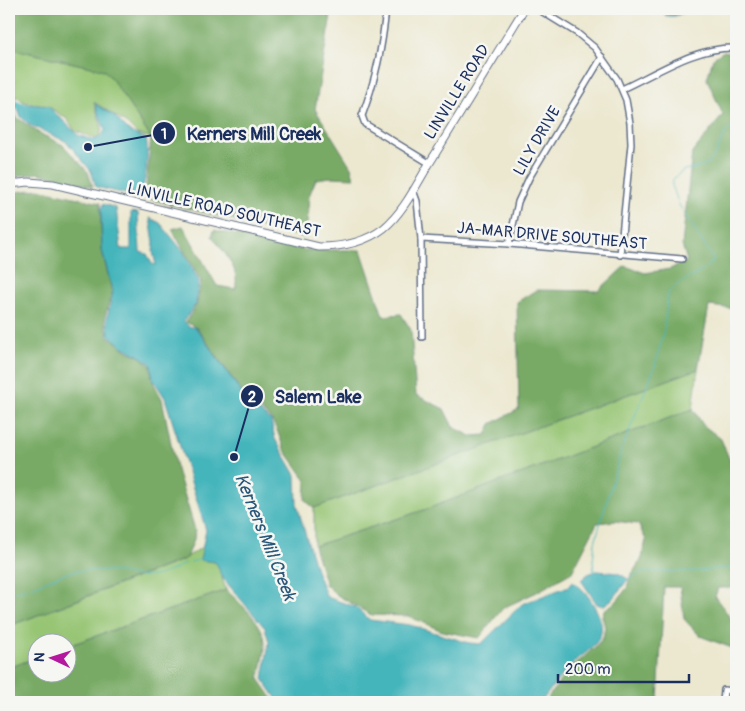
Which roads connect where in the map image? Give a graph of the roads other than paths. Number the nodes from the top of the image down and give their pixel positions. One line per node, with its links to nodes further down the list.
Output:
1 (386, 9): 7 (street)
2 (524, 9): 7 (main road, LINVILLE ROAD)
3 (538, 9): 5 (street)
4 (736, 48): 6 (street)
5 (602, 56): 6 (street); 11 (street, LILY DRIVE)
6 (622, 89): 12 (street)
7 (429, 163): 9 (main road, LINVILLE ROAD)
8 (9, 184): 9 (main road, LINVILLE ROAD SOUTHEAST)
9 (413, 190): 10 (street)
10 (421, 239): 11 (street, JA-MAR DRIVE SOUTHEAST); 14 (street)
11 (509, 244): 12 (street, JA-MAR DRIVE SOUTHEAST)
12 (620, 255): 13 (street, JA-MAR DRIVE SOUTHEAST)
13 (682, 259)
14 (422, 337)
15 (736, 691): 16 (street)
16 (723, 702)

